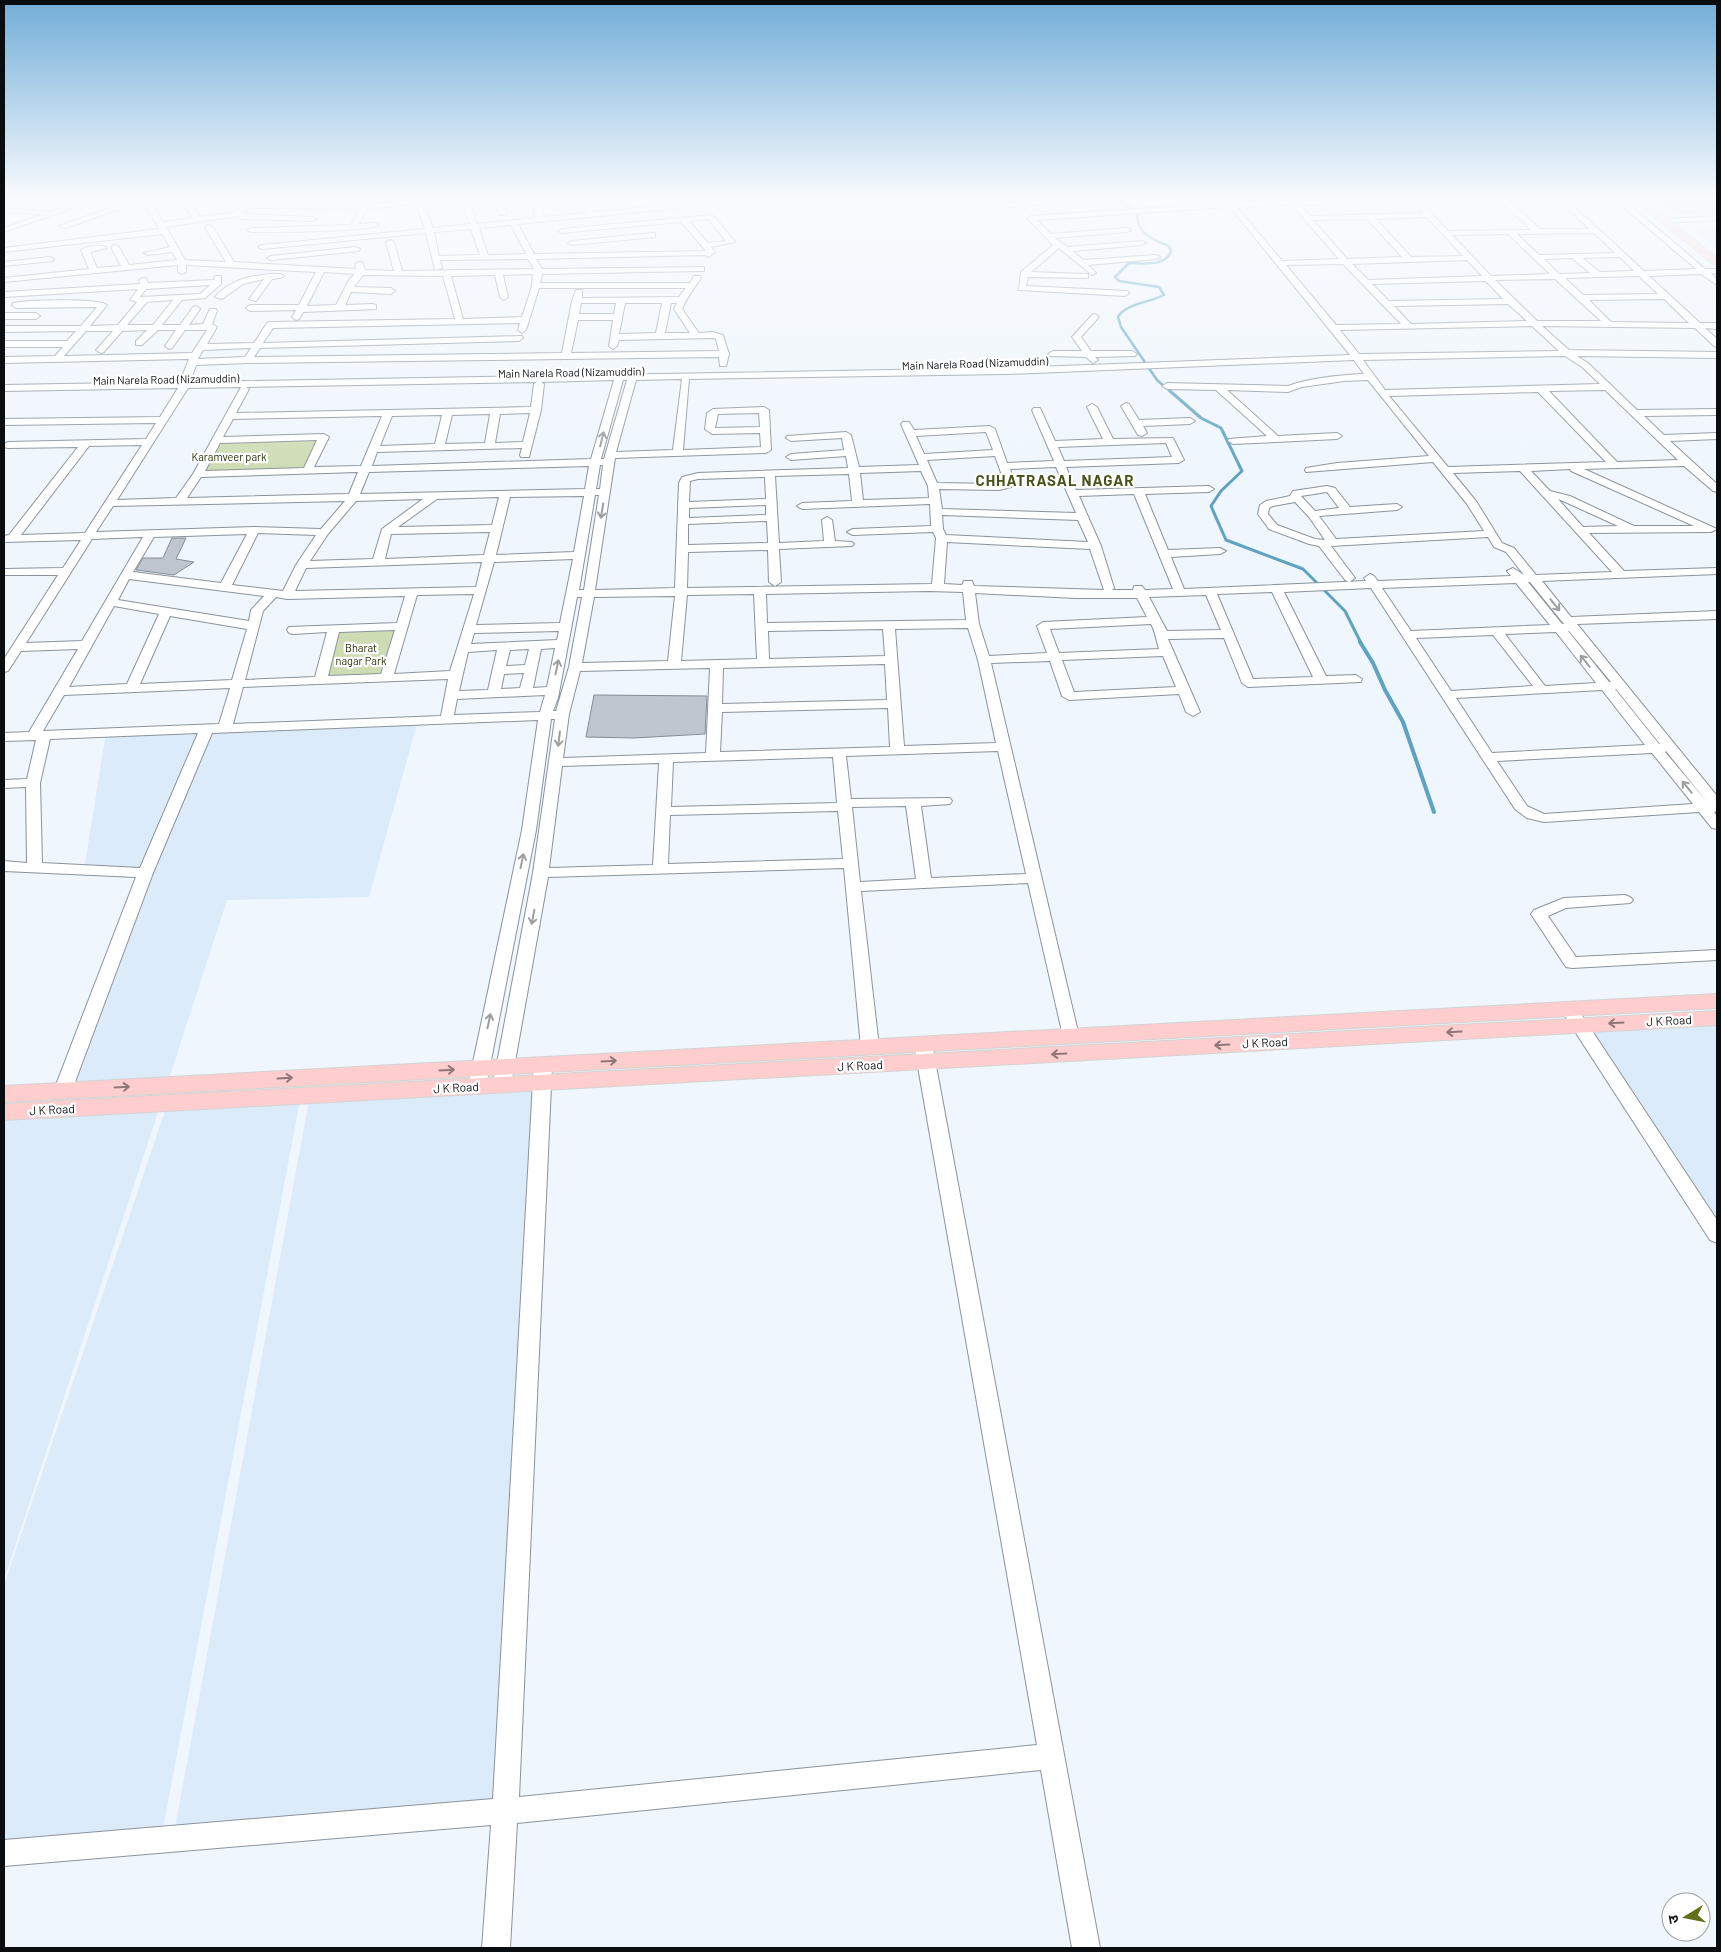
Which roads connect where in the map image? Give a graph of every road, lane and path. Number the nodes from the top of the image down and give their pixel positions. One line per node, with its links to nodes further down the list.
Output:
1 (26, 290): 27 (street)
2 (96, 290): 22 (street)
3 (141, 290): 33 (street)
4 (209, 290): 29 (street)
5 (226, 290): 30 (street)
6 (261, 290): 42 (street)
7 (348, 290): 44 (street)
8 (378, 290): 45 (street)
9 (379, 290): 24 (street)
10 (448, 290): 56 (street)
11 (502, 290): 31 (street)
12 (535, 290): 55 (street)
13 (579, 290): 37 (street)
14 (690, 290): 36 (street)
15 (1065, 290): 25 (street)
16 (1302, 290): 70 (street)
17 (1375, 290): 39 (street)
18 (1502, 290): 38 (street)
19 (1507, 290): 58 (street)
20 (1573, 290): 32 (street)
21 (1658, 290): 28 (street)
22 (66, 291): 27 (street)
23 (311, 291): 42 (street); 43 (street)
24 (391, 291)
25 (1125, 293)
26 (4, 294): 27 (street)
27 (26, 294)
28 (1664, 296): 32 (street); 65 (street)
29 (180, 297): 33 (street); 67 (street)
30 (218, 297)
31 (504, 297)
32 (1582, 298): 60 (street)
33 (144, 300): 69 (street)
34 (621, 300): 35 (street); 37 (street); 53 (street)
35 (667, 300): 36 (street); 73 (street)
36 (682, 300): 72 (street)
37 (576, 301): 52 (street)
38 (1510, 301): 39 (street); 57 (street)
39 (1388, 304): 64 (street)
40 (4, 305): 49 (street)
41 (373, 307): 45 (street)
42 (272, 308): 43 (street)
43 (302, 308): 44 (street); 61 (street)
44 (339, 308): 45 (street)
45 (358, 308)
46 (196, 309): 62 (street)
47 (213, 311): 63 (street)
48 (77, 315): 49 (street)
49 (96, 315): 68 (street)
50 (4, 316): 51 (street)
51 (50, 316)
52 (573, 317): 53 (street); 94 (street)
53 (618, 317): 74 (street)
54 (1095, 317): 90 (street)
55 (525, 320): 56 (street); 75 (street)
56 (460, 322): 59 (street)
57 (1535, 323): 58 (street); 64 (street); 96 (street)
58 (1546, 323): 60 (street); 96 (street)
59 (314, 324): 61 (street); 80 (street)
60 (1610, 324): 65 (street)
61 (291, 325): 82 (street)
62 (185, 326): 63 (street); 67 (street); 83 (street)
63 (208, 326): 84 (street)
64 (1408, 326): 70 (street)
65 (1697, 326): 66 (street); 81 (street)
66 (1717, 326)
67 (156, 327): 69 (street); 77 (street)
68 (82, 328): 69 (street); 71 (street); 79 (street)
69 (120, 328): 86 (street)
70 (1333, 328): 85 (street)
71 (4, 329)
72 (696, 335): 73 (street); 88 (street)
73 (660, 336): 74 (street)
74 (615, 337): 92 (street)
75 (519, 338): 76 (street); 106 (street)
76 (391, 341): 80 (street); 95 (street)
77 (139, 343)
78 (4, 344): 79 (street)
79 (69, 344): 97 (street)
80 (302, 344): 82 (street); 99 (street)
81 (1717, 344)
82 (257, 345): 84 (street); 102 (street)
83 (169, 346)
84 (201, 346): 98 (street)
85 (1350, 348): 87 (street); 103 (street)
86 (102, 350)
87 (1262, 351)
88 (724, 354): 92 (street); 108 (street)
89 (1053, 354): 90 (street)
90 (1089, 354): 91 (street); 104 (street)
91 (1132, 354)
92 (611, 355): 94 (street)
93 (1717, 355): 96 (street)
94 (566, 356): 106 (street)
95 (382, 358): 99 (street); 106 (street)
96 (1578, 358): 100 (street); 103 (street); 113 (street)
97 (57, 359): 98 (street); 101 (street)
98 (194, 359): 102 (street); 115 (street)
99 (296, 359): 102 (street)
100 (1717, 359)
101 (4, 360)
102 (248, 360)
103 (1359, 360): 105 (street); 107 (street)
104 (1098, 366): 105 (street, Main Narela Road (Nizamuddin)); 108 (street, Main Narela Road (Nizamuddin))
105 (1136, 367): 108 (street, Main Narela Road (Nizamuddin))
106 (507, 374): 109 (street, Main Narela Road (Nizamuddin)); 111 (street, Main Narela Road (Nizamuddin)); 115 (street, Main Narela Road (Nizamuddin)); 118 (street, Main Narela Road (Nizamuddin))
107 (1371, 377): 116 (street); 120 (street)
108 (721, 379): 109 (street, Main Narela Road (Nizamuddin)); 110 (street, Main Narela Road (Nizamuddin))
109 (624, 381): 110 (street, Main Narela Road (Nizamuddin)); 111 (street, Main Narela Road (Nizamuddin)); 161 (street); 163 (street, one-way to 109)
110 (686, 381): 157 (street)
111 (539, 384): 124 (street)
112 (1167, 386): 116 (street)
113 (1608, 386): 117 (street); 131 (street)
114 (4, 388): 115 (street, Main Narela Road (Nizamuddin))
115 (183, 388): 118 (street, Main Narela Road (Nizamuddin)); 119 (street, Main Narela Road (Nizamuddin)); 133 (street)
116 (1219, 388): 123 (street)
117 (1540, 388): 120 (street); 170 (street)
118 (244, 389): 132 (street)
119 (4, 393)
120 (1382, 393): 162 (street)
121 (1126, 406): 137 (street)
122 (1092, 407): 149 (street)
123 (1240, 408): 128 (street); 143 (street)
124 (536, 410): 127 (street); 152 (street)
125 (1037, 410): 151 (street)
126 (448, 411): 127 (street); 129 (street); 154 (street)
127 (495, 411): 153 (street)
128 (1224, 411)
129 (389, 412): 138 (street); 156 (street)
130 (1717, 412): 131 (street)
131 (1635, 413): 144 (street)
132 (228, 416): 138 (street); 145 (street)
133 (163, 420): 136 (street); 148 (street)
134 (1190, 420): 137 (street)
135 (4, 422): 136 (street)
136 (29, 422): 155 (street)
137 (1137, 423): 146 (street)
138 (330, 425): 145 (street); 174 (street)
139 (764, 430): 139 (street); 164 (street)
140 (1337, 436): 143 (street)
141 (1717, 436): 144 (street)
142 (791, 438): 158 (street)
143 (1275, 438): 147 (street)
144 (1661, 438): 166 (street)
145 (216, 440): 178 (street)
146 (1147, 441): 149 (street); 168 (street)
147 (1233, 441)
148 (149, 442): 150 (street); 195 (street)
149 (1109, 442): 151 (street)
150 (86, 443): 155 (street); 219 (street)
151 (1053, 444): 168 (street)
152 (527, 445): 153 (street); 167 (street)
153 (490, 446): 154 (street)
154 (439, 447): 156 (street)
155 (6, 448)
156 (374, 449): 171 (street)
157 (678, 452): 161 (street); 164 (street)
158 (850, 453): 160 (street); 175 (street)
159 (999, 453): 165 (street); 165 (street); 169 (street)
160 (791, 456)
161 (610, 458): 163 (street); 183 (street)
162 (1436, 459): 176 (street); 177 (street)
163 (595, 462): 167 (street); 184 (street)
164 (733, 463): 179 (street); 197 (street)
165 (922, 463): 175 (street); 180 (street)
166 (1687, 463): 170 (street); 182 (street)
167 (522, 464): 171 (street)
168 (1060, 465): 169 (street); 186 (street)
169 (1003, 466): 180 (street)
170 (1616, 466): 173 (street)
171 (366, 468): 174 (street); 190 (street)
172 (1523, 468): 173 (street); 177 (street); 187 (street)
173 (1572, 468): 208 (street)
174 (308, 470): 178 (street)
175 (854, 470): 179 (street); 196 (street)
176 (1310, 470)
177 (1445, 470): 217 (street)
178 (198, 474): 193 (street)
179 (770, 474): 194 (street)
180 (933, 486): 192 (street)
181 (1209, 489): 185 (street)
182 (1717, 489)
183 (605, 491): 184 (street); 250 (street, one-way to 250)
184 (590, 492): 188 (street); 228 (street)
185 (1138, 492): 186 (street); 227 (street)
186 (1073, 493): 203 (street)
187 (1547, 494): 210 (street); 211 (street)
188 (505, 495): 189 (street); 207 (street)
189 (434, 496): 190 (street); 212 (street)
190 (353, 498): 193 (street); 213 (street)
191 (1295, 498): 200 (street); 202 (street); 220 (street)
192 (934, 501): 196 (street); 201 (street)
193 (179, 502): 195 (street)
194 (770, 502): 197 (street); 204 (street)
195 (110, 503): 218 (street)
196 (858, 503): 198 (street)
197 (685, 505): 206 (street)
198 (802, 506)
199 (1397, 507): 200 (street)
200 (1348, 510): 202 (street)
201 (937, 512): 203 (street); 216 (street)
202 (1312, 515): 220 (street)
203 (1084, 517): 224 (street)
204 (771, 518): 206 (street); 223 (street)
205 (827, 520): 222 (street)
206 (684, 521): 225 (street)
207 (497, 528): 212 (street); 229 (street)
208 (1714, 529): 211 (street)
209 (254, 530): 213 (street); 215 (street); 247 (street)
210 (1582, 530): 211 (street); 234 (street)
211 (1634, 530)
212 (386, 531): 230 (street)
213 (324, 532): 231 (street)
214 (853, 532): 216 (street)
215 (151, 534): 218 (street); 237 (street)
216 (939, 534): 224 (street); 243 (street)
217 (1490, 534): 220 (street); 238 (street)
218 (90, 536): 219 (street); 233 (street)
219 (8, 539)
220 (1328, 542): 239 (street)
221 (848, 544): 222 (street)
222 (830, 545): 223 (street)
223 (774, 546): 225 (street); 241 (street)
224 (1095, 546): 248 (street)
225 (683, 549): 246 (street)
226 (1220, 551): 227 (street)
227 (1165, 554): 254 (street)
228 (579, 555): 229 (street); 252 (street)
229 (489, 558): 230 (street); 251 (street)
230 (378, 562): 231 (street)
231 (302, 565): 259 (street)
232 (1717, 565): 234 (street)
233 (67, 571): 236 (street); 283 (street)
234 (1618, 571): 235 (street); 238 (street)
235 (1717, 571)
236 (4, 572)
237 (125, 575): 247 (street); 260 (street)
238 (1523, 575): 240 (street); 266 (street)
239 (1349, 578): 240 (street); 242 (street)
240 (1372, 581): 242 (street); 278 (street)
241 (775, 582): 243 (street); 246 (street)
242 (1335, 582): 244 (street)
243 (938, 584): 245 (street); 253 (street)
244 (1292, 585): 249 (street); 254 (street)
245 (968, 586): 248 (street); 256 (street); 265 (street)
246 (681, 587): 250 (street); 253 (street); 291 (street)
247 (224, 588): 258 (street)
248 (1108, 588): 256 (street)
249 (1276, 588): 257 (street); 299 (street)
250 (590, 589): 252 (street); 292 (street)
251 (481, 590): 255 (street); 273 (street)
252 (573, 590): 269 (street)
253 (760, 590): 270 (street)
254 (1179, 590): 256 (street); 257 (street)
255 (412, 591): 259 (street); 268 (street)
256 (1139, 591): 263 (street)
257 (1210, 592): 276 (street)
258 (273, 593): 259 (street); 267 (street)
259 (287, 595)
260 (111, 602): 261 (street); 280 (street)
261 (166, 612): 267 (street); 304 (street)
262 (1712, 616): 266 (street); 271 (street)
263 (1155, 620): 277 (street); 286 (street)
264 (889, 624): 265 (street); 270 (street); 287 (street)
265 (973, 624): 288 (street)
266 (1566, 625): 275 (street); 302 (street); 303 (street, one-way to 266)
267 (254, 626): 301 (street)
268 (402, 626): 272 (street); 297 (street)
269 (566, 627): 273 (street); 279 (street)
270 (763, 627): 290 (street)
271 (1717, 628)
272 (334, 629): 274 (street); 300 (street)
273 (469, 629): 284 (street)
274 (293, 630)
275 (1496, 631): 278 (street); 306 (street)
276 (1228, 634): 277 (street); 299 (street)
277 (1163, 635): 285 (street)
278 (1409, 635): 312 (street)
279 (562, 644): 281 (street); 308 (street, one-way to 279)
280 (87, 645): 283 (street); 307 (street)
281 (536, 645): 282 (street); 294 (street)
282 (504, 646): 284 (street); 295 (street)
283 (18, 647): 293 (street)
284 (463, 648): 296 (street)
285 (1167, 652): 286 (street); 305 (street)
286 (1056, 657): 288 (street); 305 (street)
287 (891, 660): 290 (street); 313 (street)
288 (984, 660): 323 (street)
289 (717, 664): 290 (street); 291 (street); 314 (street)
290 (763, 664)
291 (674, 666): 292 (street)
292 (575, 667): 316 (street)
293 (4, 668)
294 (530, 669): 295 (street); 309 (street)
295 (498, 670): 310 (street)
296 (455, 675): 297 (street); 311 (street)
297 (387, 677): 300 (street)
298 (1356, 679): 299 (street)
299 (1321, 680)
300 (320, 681): 301 (street)
301 (236, 685): 304 (street); 319 (street)
302 (1621, 686): 303 (street); 324 (street)
303 (1606, 687): 306 (street); 325 (street)
304 (132, 688): 307 (street)
305 (1184, 690): 315 (street)
306 (1542, 690): 312 (street)
307 (61, 691): 321 (street)
308 (552, 691): 309 (street); 317 (street)
309 (526, 692): 310 (street)
310 (493, 694): 311 (street)
311 (451, 695): 318 (street)
312 (1448, 695): 330 (street)
313 (894, 704): 314 (street); 326 (street)
314 (715, 708): 328 (street)
315 (1193, 712)
316 (562, 714): 317 (street); 331 (street, one-way to 331)
317 (546, 715): 318 (street); 359 (street, one-way to 317)
318 (447, 719): 319 (street)
319 (225, 727): 320 (street)
320 (206, 730): 321 (street); 344 (street)
321 (39, 735): 322 (street); 332 (street)
322 (4, 737)
323 (1004, 747): 326 (street); 346 (street)
324 (1671, 747): 325 (street); 337 (street)
325 (1655, 748): 330 (street); 337 (street, one-way to 325)
326 (897, 751): 327 (street)
327 (839, 753): 328 (street); 336 (street)
328 (713, 757): 329 (street)
329 (666, 758): 331 (street); 338 (street)
330 (1488, 758): 337 (street)
331 (556, 762): 345 (street)
332 (33, 783): 333 (street); 342 (street)
333 (4, 784)
334 (945, 801): 335 (street)
335 (913, 802): 336 (street); 347 (street)
336 (844, 805): 338 (street); 340 (street)
337 (1713, 806): 339 (street)
338 (663, 811): 343 (street)
339 (1717, 825)
340 (850, 862): 343 (street); 348 (street)
341 (4, 866): 342 (street)
342 (34, 868): 344 (street)
343 (660, 869): 345 (street)
344 (145, 873): 361 (street)
345 (541, 873): 358 (street, one-way to 358)
346 (1034, 878): 347 (street); 354 (street)
347 (924, 883): 348 (street)
348 (853, 887): 355 (street)
349 (1625, 900): 350 (street)
350 (1717, 955)
351 (1717, 1001): 352 (main road, J K Road)
352 (1575, 1017): 353 (main road, J K Road, one-way to 352); 354 (main road, J K Road); 356 (main road, J K Road, one-way to 356); 363 (street)
353 (1717, 1018)
354 (1071, 1036): 356 (main road, J K Road)
355 (870, 1047): 356 (main road, J K Road); 357 (main road, J K Road, one-way to 355)
356 (925, 1052): 357 (main road, J K Road); 364 (street)
357 (543, 1073): 358 (main road, J K Road); 365 (street)
358 (503, 1075): 359 (main road, J K Road)
359 (478, 1077): 361 (main road, J K Road)
360 (4, 1094): 361 (main road, J K Road)
361 (74, 1096): 362 (main road, J K Road)
362 (4, 1112)
363 (1717, 1235)
364 (1050, 1756): 365 (street); 368 (street)
365 (505, 1811): 366 (street); 367 (street)
366 (4, 1852)
367 (496, 1948)
368 (1086, 1948)

